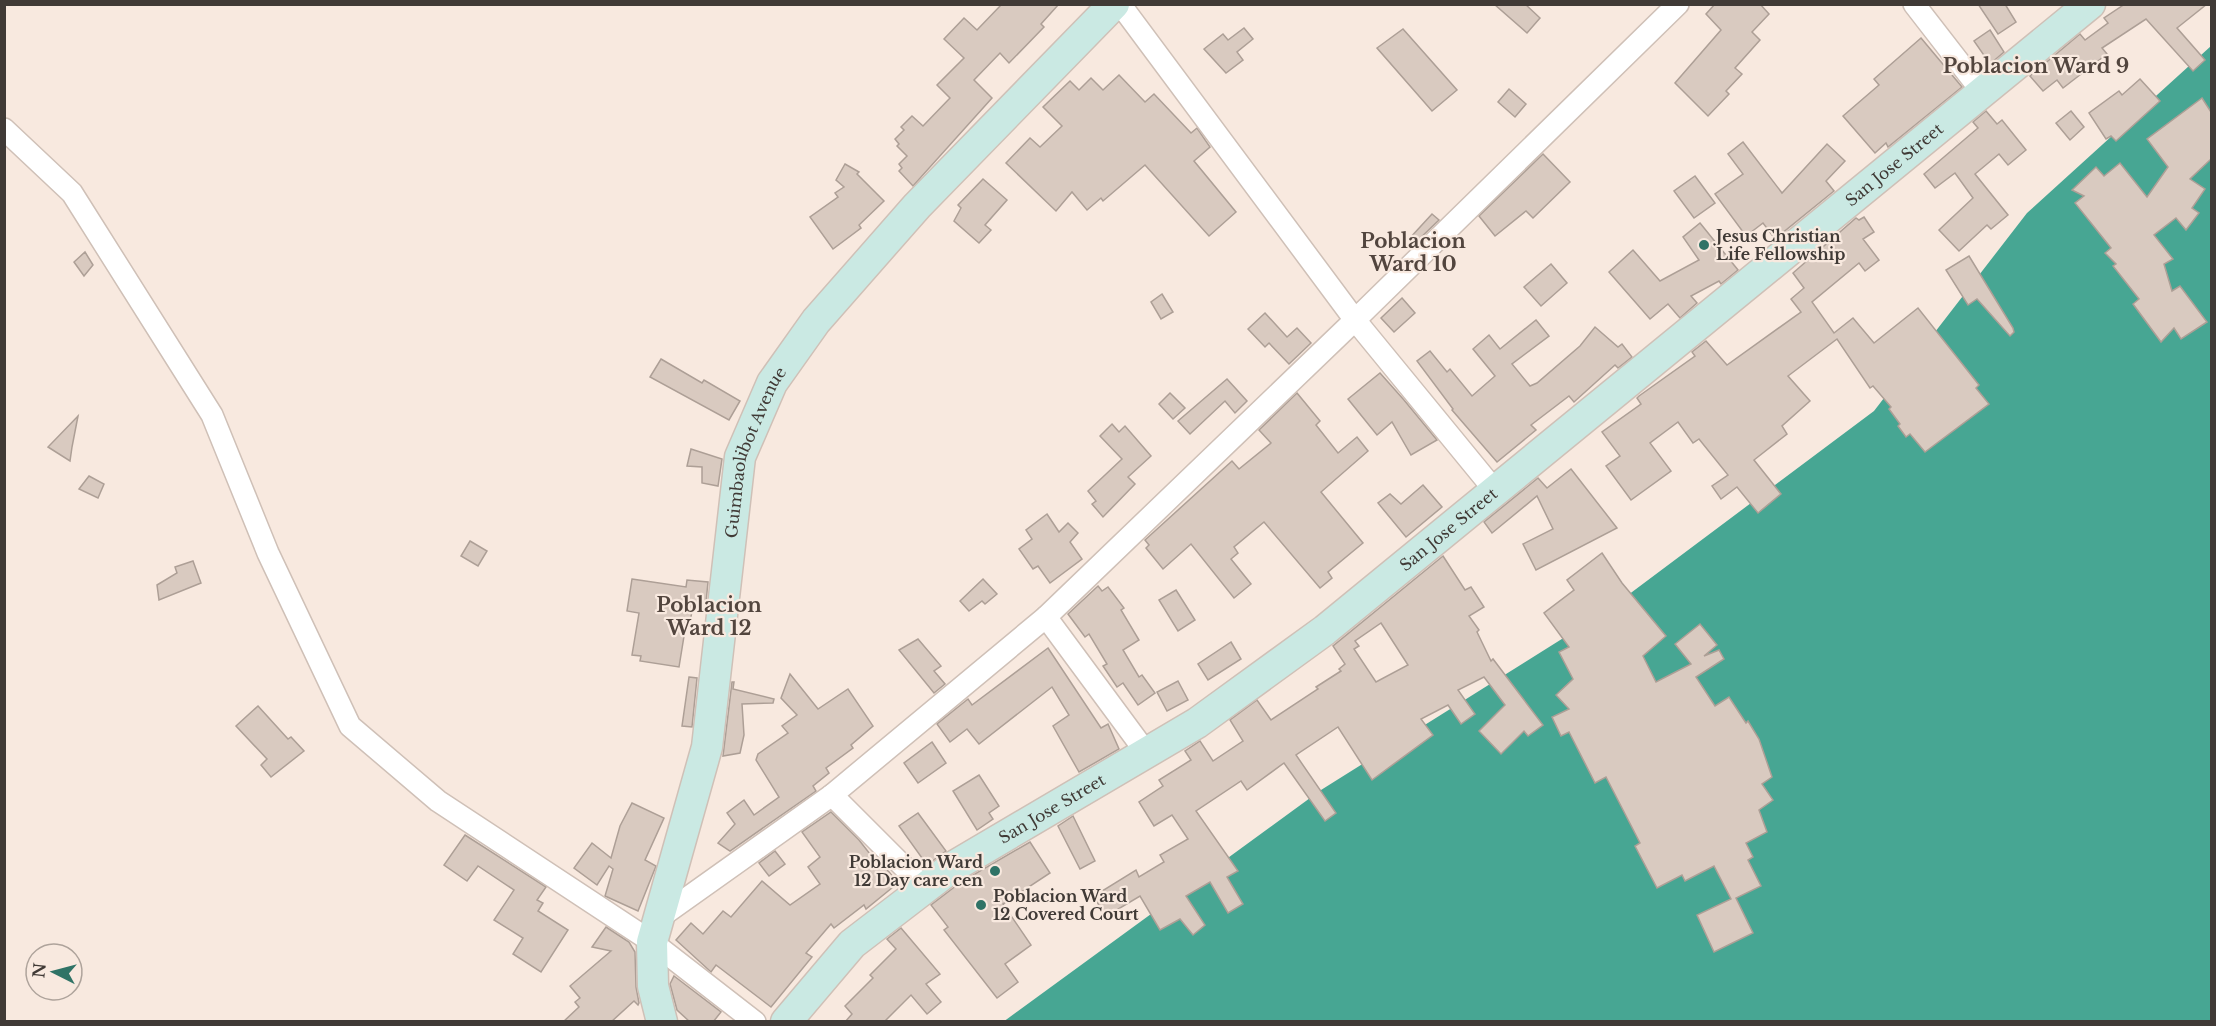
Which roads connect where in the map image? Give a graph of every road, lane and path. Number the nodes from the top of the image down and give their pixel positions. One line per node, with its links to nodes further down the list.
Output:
1 (1113, 4): 14 (street, Guimbaolibot Avenue)
2 (1120, 4): 8 (street)
3 (1678, 4): 8 (street)
4 (1914, 4): 6 (street)
5 (2090, 4): 6 (street, San Jose Street)
6 (1983, 93): 9 (street, San Jose Street)
7 (4, 129): 14 (street)
8 (1355, 320): 9 (street); 10 (street)
9 (1496, 492): 11 (street, San Jose Street)
10 (1046, 616): 11 (street); 12 (street)
11 (1145, 751): 13 (street, San Jose Street)
12 (832, 795): 13 (street); 14 (street)
13 (925, 888): 17 (street, San Jose Street)
14 (656, 930): 15 (street, Guimbaolibot Avenue); 16 (street)
15 (662, 1022)
16 (754, 1022)
17 (786, 1022)

